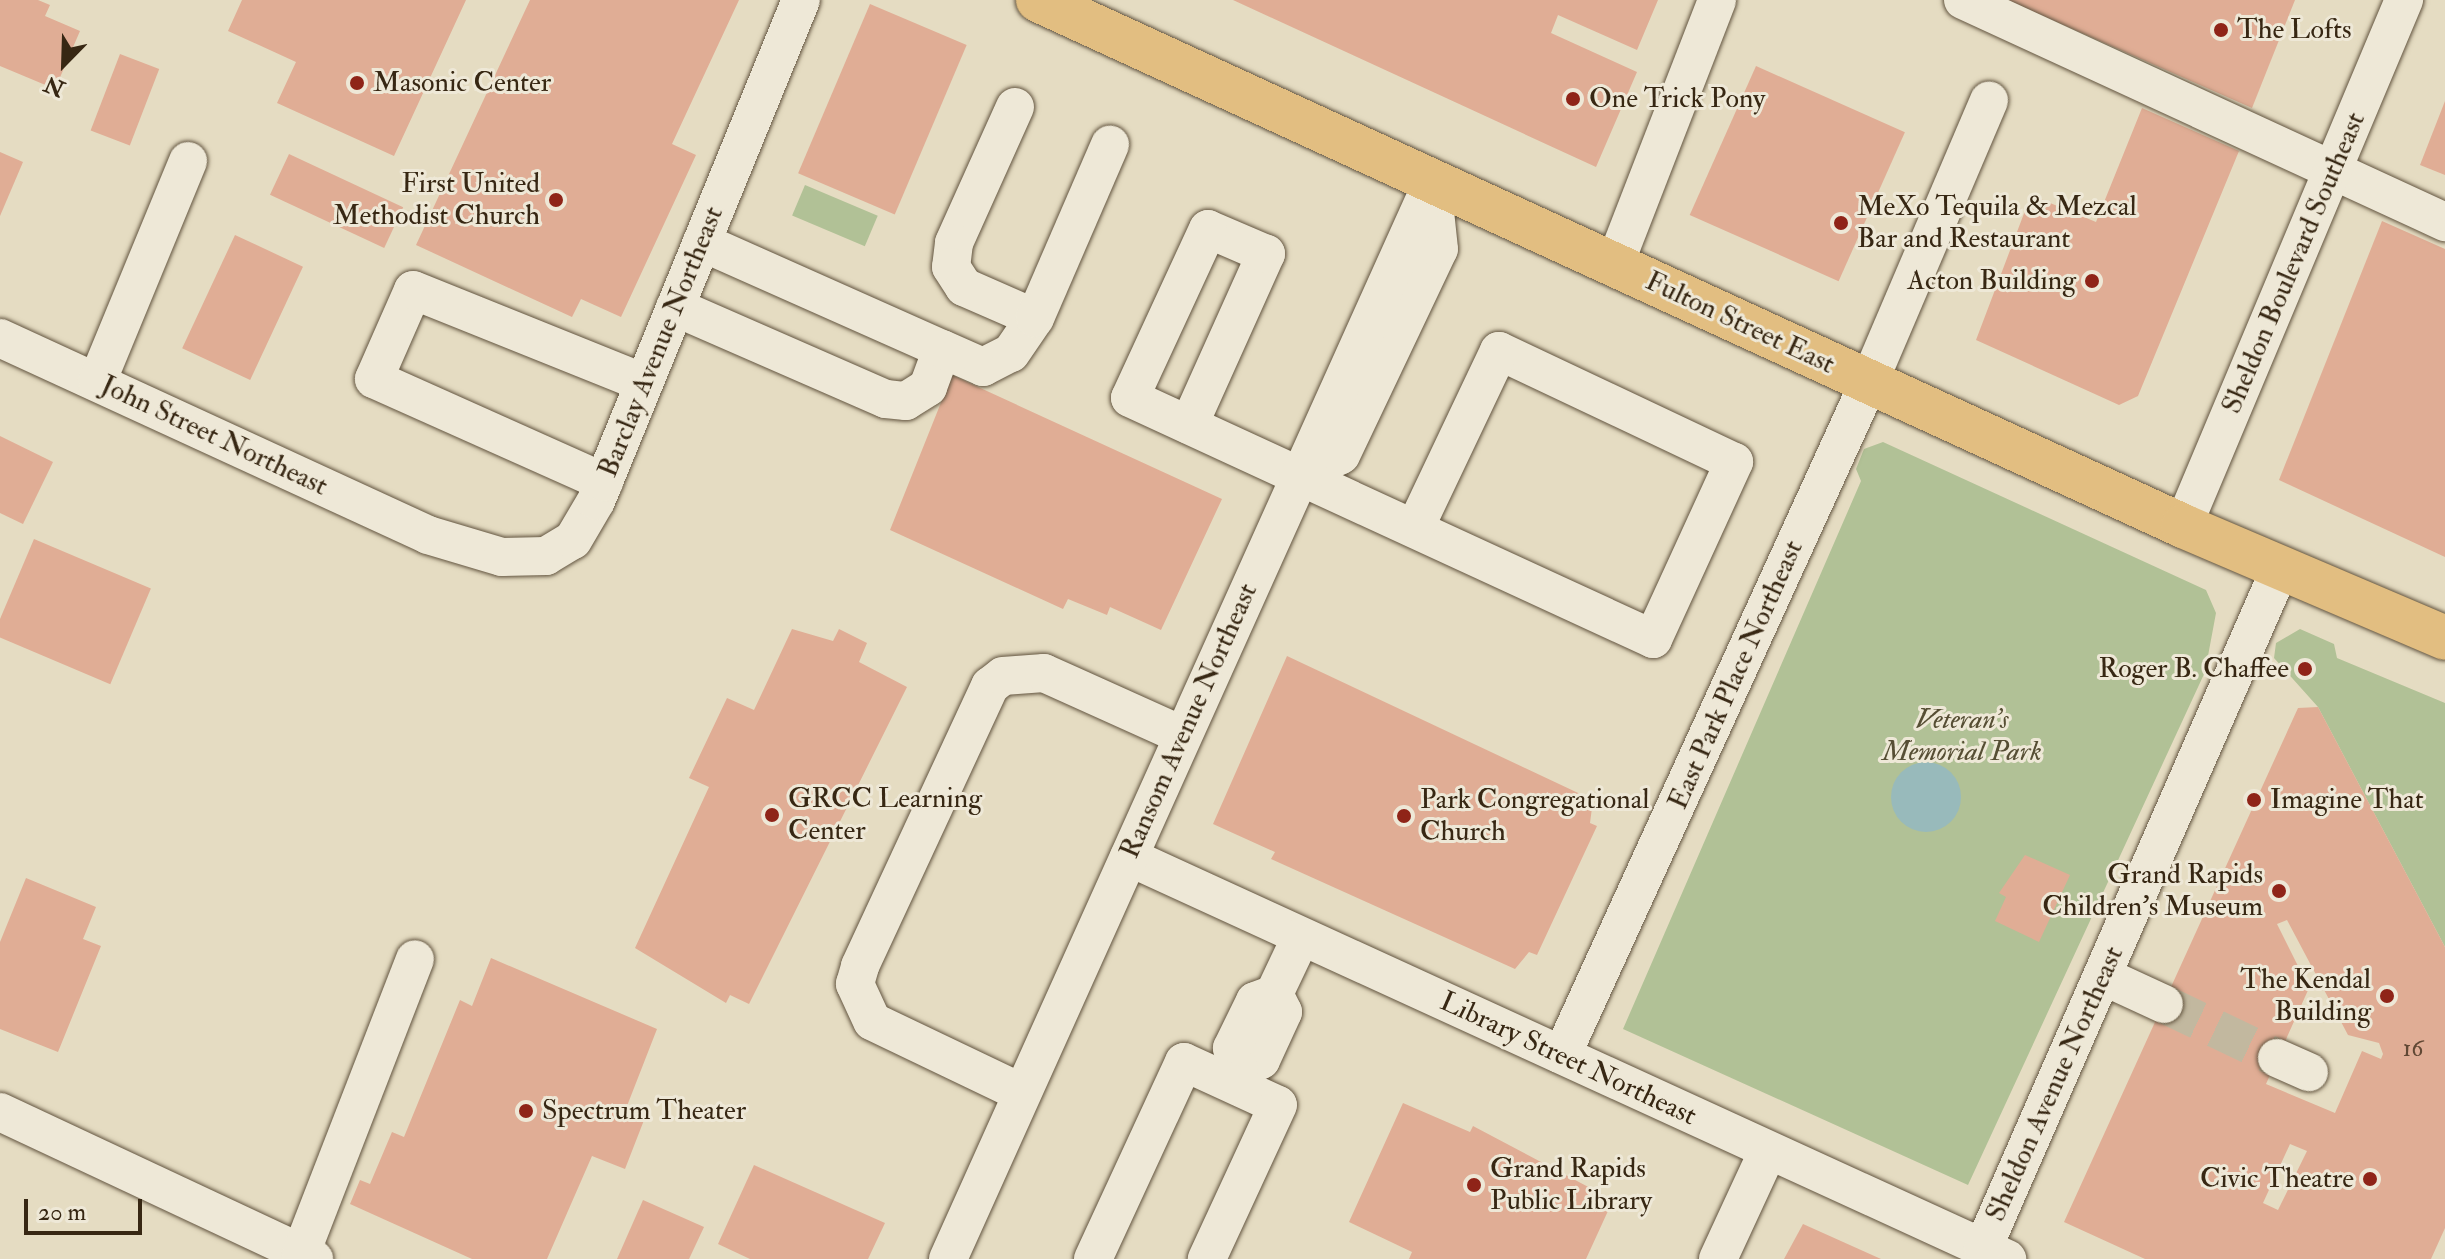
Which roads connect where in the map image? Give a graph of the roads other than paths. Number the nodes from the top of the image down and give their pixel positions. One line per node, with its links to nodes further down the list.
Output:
1 (801, 0): 14 (street, Barclay Avenue Northeast)
2 (1038, 0): 6 (main road, Fulton Street East)
3 (1717, 0): 15 (street)
4 (1963, 0): 11 (street)
5 (2404, 0): 11 (street, Sheldon Boulevard Southeast)
6 (1096, 12): 12 (main road, Fulton Street East)
7 (1989, 100): 21 (street, East Park Place Northeast)
8 (1015, 107): 17 (street)
9 (1110, 145): 17 (street)
10 (188, 161): 20 (street)
11 (2335, 168): 13 (street); 26 (street, Sheldon Boulevard Southeast)
12 (1432, 183): 15 (main road, Fulton Street East); 24 (street, Ransom Avenue Northeast)
13 (2445, 222)
14 (702, 242): 16 (street, Barclay Avenue Northeast); 19 (street)
15 (1614, 266): 21 (main road, Fulton Street East)
16 (675, 307): 19 (street); 22 (street, Barclay Avenue Northeast)
17 (1035, 318): 19 (street)
18 (0, 338): 20 (street, John Street Northeast)
19 (942, 349)
20 (97, 382): 28 (street, John Street Northeast)
21 (1869, 382): 26 (main road, Fulton Street East); 37 (street, East Park Place Northeast)
22 (644, 383): 25 (street, Barclay Avenue Northeast); 25 (street)
23 (1189, 425): 23 (street); 24 (street)
24 (1298, 475): 27 (street); 31 (street, Ransom Avenue Northeast)
25 (604, 482): 28 (street, Barclay Avenue Northeast)
26 (2183, 526): 29 (main road, Fulton Street East)
27 (1415, 528): 27 (street)
28 (428, 535)
29 (2280, 569): 30 (main road, Fulton Street East); 35 (street, Sheldon Avenue Northeast)
30 (2445, 638)
31 (1180, 734): 32 (street, Ransom Avenue Northeast); 39 (street)
32 (1129, 857): 33 (street, Library Street Northeast); 39 (street, Ransom Avenue Northeast)
33 (1301, 937): 37 (street, Library Street Northeast); 38 (street)
34 (415, 959): 43 (street)
35 (2103, 976): 36 (street); 42 (street, Sheldon Avenue Northeast)
36 (2164, 1004)
37 (1562, 1055): 41 (street, Library Street Northeast)
38 (1236, 1077): 45 (street); 46 (street)
39 (1022, 1093): 44 (street, Ransom Avenue Northeast)
40 (0, 1112): 43 (street)
41 (1768, 1151): 42 (street, Library Street Northeast); 47 (street)
42 (1995, 1253)
43 (299, 1255)
44 (948, 1259)
45 (1093, 1259)
46 (1207, 1259)
47 (1718, 1259)

